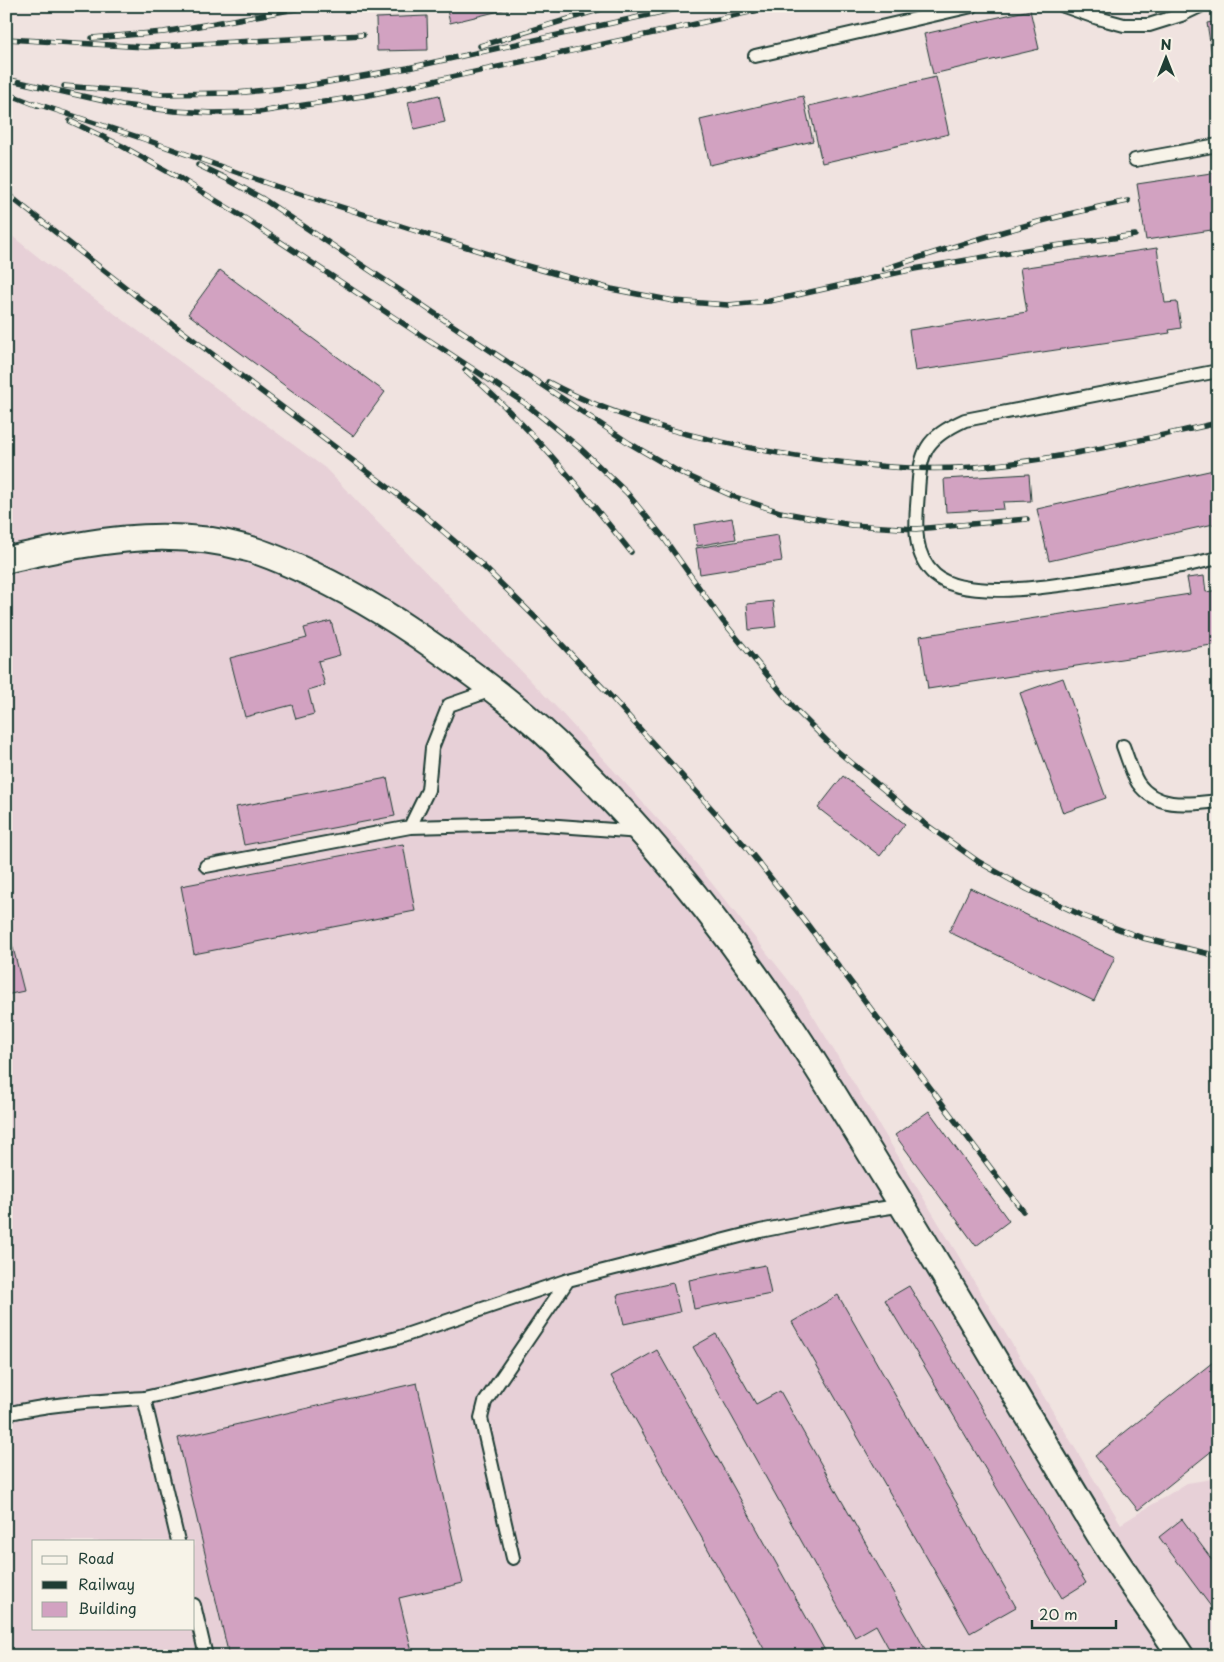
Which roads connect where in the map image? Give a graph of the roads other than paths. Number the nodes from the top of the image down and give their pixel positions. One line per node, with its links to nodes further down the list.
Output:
1 (972, 6): 4 (lane)
2 (1064, 6): 3 (lane)
3 (1200, 6)
4 (754, 56)
5 (1218, 146): 6 (lane)
6 (1135, 160)
7 (1218, 371): 8 (lane)
8 (1218, 558)
9 (6, 560): 10 (street)
10 (492, 690): 13 (lane); 14 (street)
11 (1123, 746): 12 (lane)
12 (1218, 801)
13 (410, 827): 14 (lane); 15 (lane)
14 (640, 832): 16 (street)
15 (206, 866)
16 (904, 1205): 17 (lane); 24 (street)
17 (568, 1280): 18 (lane); 21 (lane)
18 (144, 1398): 19 (lane); 20 (lane)
19 (6, 1414)
20 (178, 1540)
21 (513, 1558)
22 (195, 1609): 23 (lane)
23 (206, 1656)
24 (1181, 1656)

